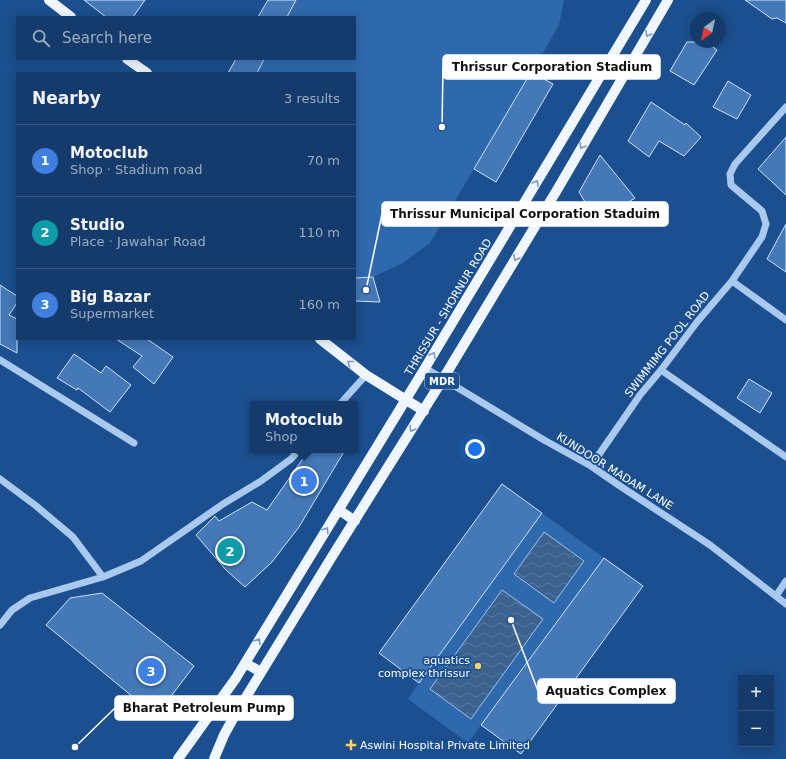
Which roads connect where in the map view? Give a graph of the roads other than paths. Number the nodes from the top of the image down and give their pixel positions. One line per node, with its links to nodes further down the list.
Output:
1 (49, 0): 4 (main road)
2 (646, 0): 12 (main road, THRISSUR - SHORNUR ROAD / MDR, one-way to 2)
3 (668, 0): 15 (main road, MDR, one-way to 15)
4 (70, 16)
5 (128, 60): 6 (main road)
6 (146, 72)
7 (786, 107): 8 (street, SWIMMIMG POOL ROAD)
8 (732, 280): 9 (street); 13 (street, SWIMMIMG POOL ROAD)
9 (786, 320)
10 (321, 340): 14 (main road, one-way to 10)
11 (0, 360): 19 (street)
12 (425, 368): 15 (street, KUNDOOR MADAM LANE); 16 (main road, THRISSUR - SHORNUR ROAD / MDR)
13 (661, 370): 21 (street); 22 (street, SWIMMIMG POOL ROAD)
14 (366, 374): 16 (main road); 17 (street)
15 (443, 379): 18 (main road, MDR); 22 (street, KUNDOOR MADAM LANE)
16 (406, 400): 18 (main road); 24 (main road, MDR)
17 (343, 401)
18 (424, 411): 25 (main road, MDR, one-way to 25)
19 (134, 443)
20 (296, 453): 26 (street)
21 (786, 457)
22 (591, 466): 28 (street, KUNDOOR MADAM LANE)
23 (0, 479): 26 (street)
24 (339, 510): 25 (main road); 31 (main road, MDR, one-way to 24)
25 (355, 521): 32 (main road, MDR)
26 (103, 577): 30 (street)
27 (786, 581): 28 (street)
28 (776, 596): 29 (street, KUNDOOR MADAM LANE)
29 (786, 604)
30 (0, 625)
31 (245, 663): 32 (main road); 33 (main road, MDR)
32 (261, 672): 34 (main road, MDR)
33 (178, 759)
34 (214, 759)

